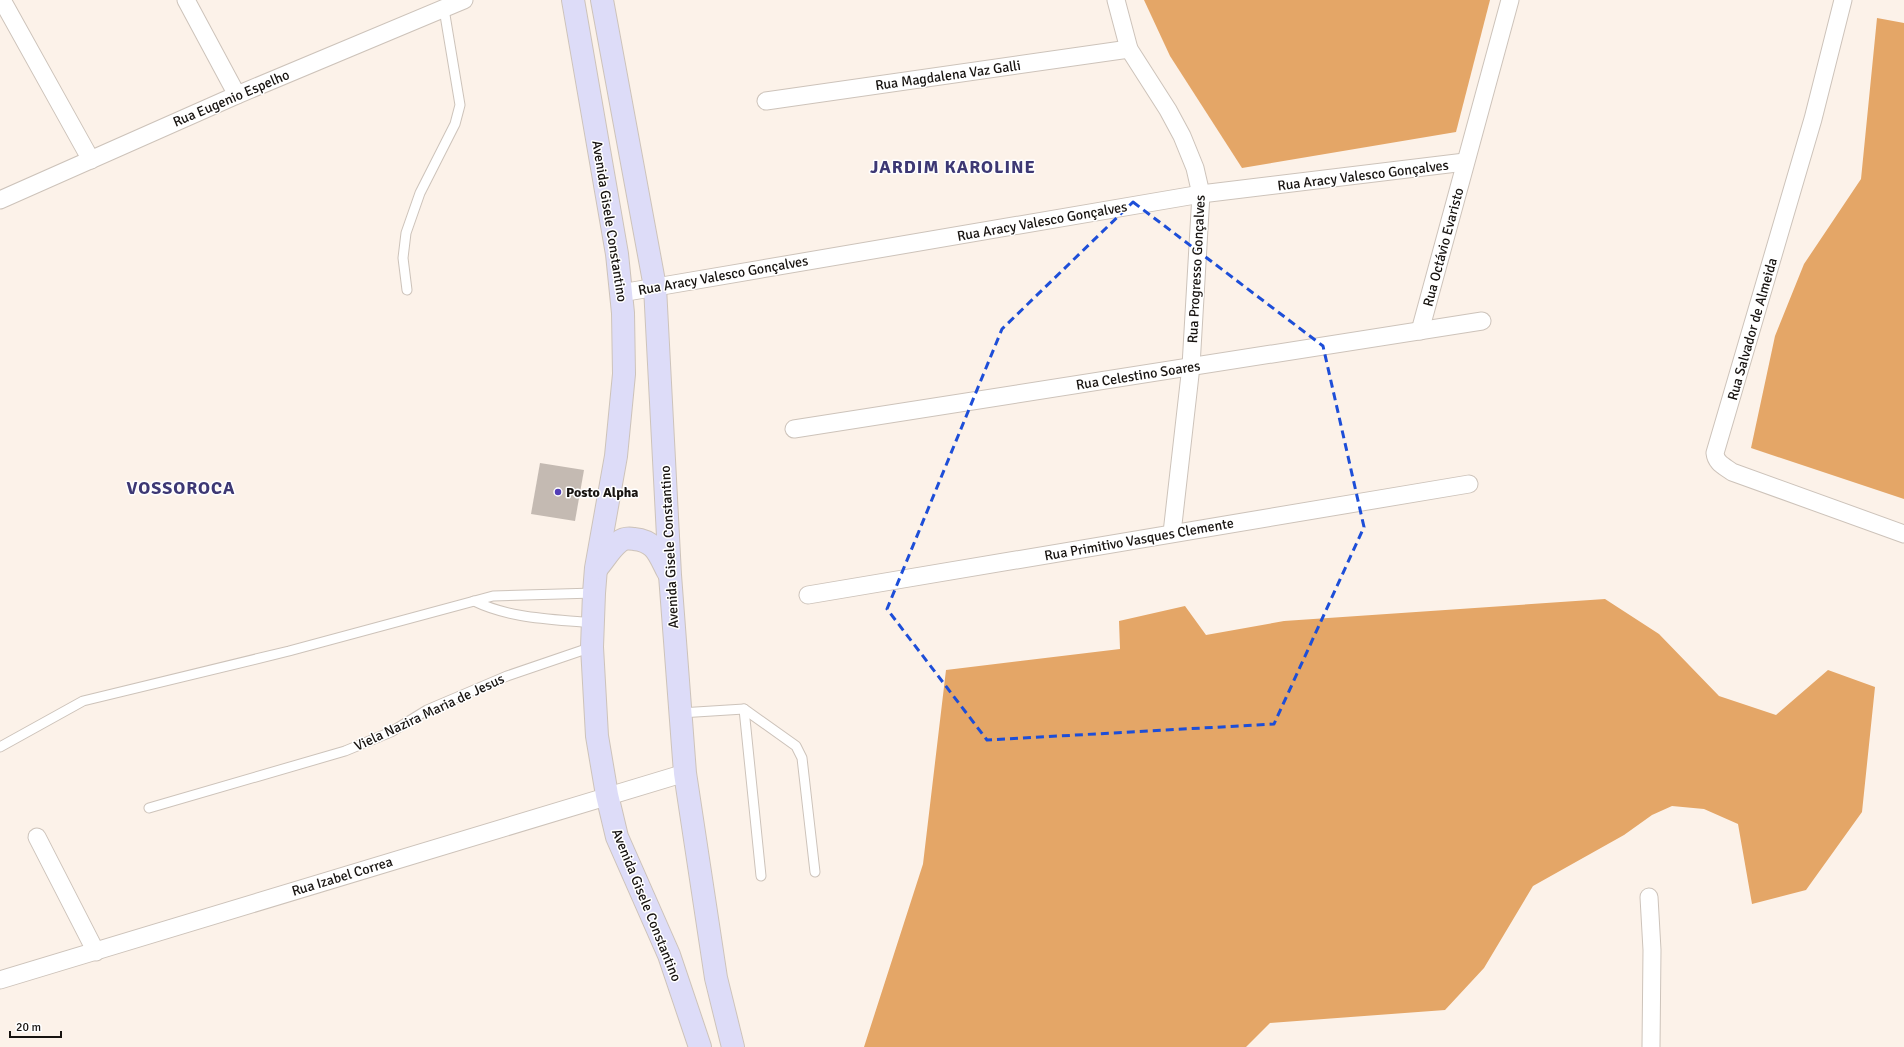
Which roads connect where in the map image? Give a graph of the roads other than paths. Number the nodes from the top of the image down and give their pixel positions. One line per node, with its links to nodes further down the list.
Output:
1 (2, 0): 13 (street)
2 (186, 0): 11 (street)
3 (464, 0): 9 (street, Rua Eugenio Espelho)
4 (573, 0): 19 (main road, Avenida Gisele Constantino)
5 (602, 0): 17 (main road, Avenida Gisele Constantino)
6 (1116, 0): 10 (street, Rua Progresso Gonçalves)
7 (1510, 0): 14 (street)
8 (1839, 1): 26 (street, Rua Salvador de Almeida)
9 (442, 4): 11 (street, Rua Eugenio Espelho); 18 (lane)
10 (1129, 48): 12 (street, Rua Magdalena Vaz Galli); 15 (street, Rua Progresso Gonçalves)
11 (237, 95): 13 (street, Rua Eugenio Espelho)
12 (766, 102)
13 (90, 160): 16 (street, Rua Eugenio Espelho)
14 (1465, 162): 15 (street, Rua Aracy Valesco Gonçalves); 21 (street, Rua Octávio Evaristo)
15 (1201, 194): 17 (street, Rua Aracy Valesco Gonçalves); 22 (street, Rua Progresso Gonçalves)
16 (0, 200)
17 (655, 287): 19 (street, Rua Aracy Valesco Gonçalves); 28 (main road, Avenida Gisele Constantino)
18 (407, 290)
19 (621, 292): 27 (main road, Avenida Gisele Constantino)
20 (1482, 321): 21 (street, Rua Celestino Soares)
21 (1420, 331): 22 (street, Rua Celestino Soares)
22 (1191, 366): 23 (street, Rua Celestino Soares); 25 (street, Rua Progresso Gonçalves)
23 (794, 429)
24 (1469, 484): 25 (street, Rua Primitivo Vasques Clemente)
25 (1172, 533): 30 (street, Rua Primitivo Vasques Clemente)
26 (1904, 534)
27 (596, 568): 28 (main road); 29 (main road, Avenida Gisele Constantino)
28 (670, 574): 35 (main road, Avenida Gisele Constantino)
29 (594, 593): 31 (lane); 32 (main road, Avenida Gisele Constantino)
30 (808, 595)
31 (474, 601): 32 (lane); 36 (lane)
32 (592, 623): 33 (main road, Avenida Gisele Constantino)
33 (592, 647): 38 (main road, Avenida Gisele Constantino); 39 (lane, Viela Nazira Maria de Jesus)
34 (744, 709): 35 (lane); 41 (lane); 42 (lane)
35 (680, 713): 37 (main road, Avenida Gisele Constantino)
36 (0, 747)
37 (685, 773): 38 (street, Rua Izabel Correa); 47 (main road, Avenida Gisele Constantino)
38 (607, 795): 44 (street, Rua Izabel Correa); 46 (main road, Avenida Gisele Constantino)
39 (149, 808)
40 (37, 837): 44 (street)
41 (815, 872)
42 (761, 876)
43 (1649, 897): 48 (street)
44 (96, 952): 45 (street, Rua Izabel Correa)
45 (0, 980)
46 (700, 1047)
47 (733, 1047)
48 (1651, 1047)

